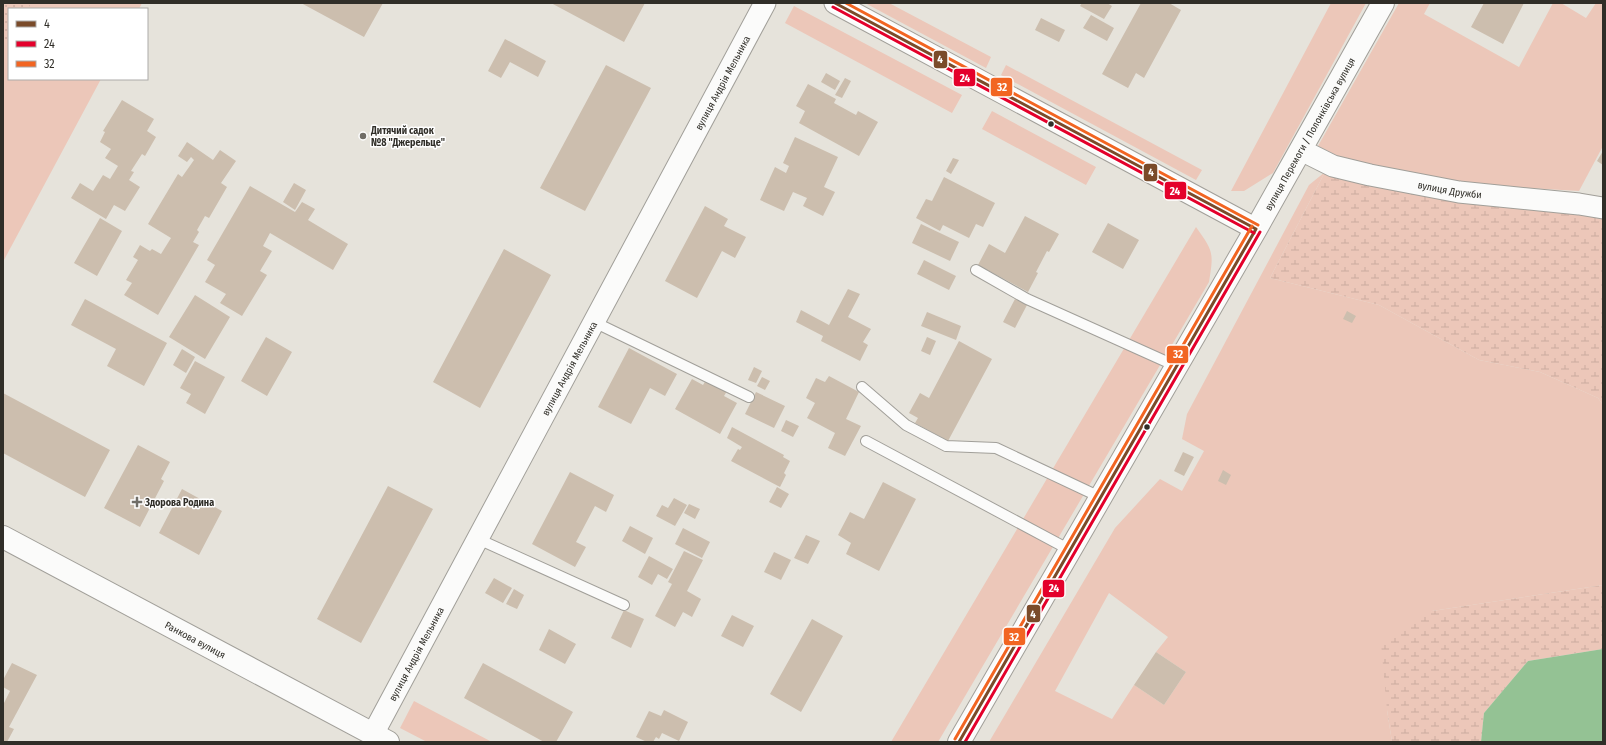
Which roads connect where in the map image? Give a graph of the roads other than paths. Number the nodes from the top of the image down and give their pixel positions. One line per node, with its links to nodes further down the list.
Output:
1 (765, 3): 8 (street, вулиця Андрія Мельника)
2 (835, 3): 6 (street)
3 (1383, 3): 4 (main road, вулиця Перемоги / Полонківська вулиця)
4 (1301, 150): 5 (street, вулиця Дружби); 6 (main road, вулиця Перемоги / Полонківська вулиця)
5 (1603, 208)
6 (1256, 228): 9 (main road, вулиця Перемоги / Полонківська вулиця)
7 (976, 270): 9 (lane)
8 (594, 322): 11 (lane); 15 (street, вулиця Андрія Мельника)
9 (1176, 366): 13 (main road, вулиця Перемоги / Полонківська вулиця)
10 (862, 386): 13 (lane)
11 (749, 397)
12 (866, 441): 16 (lane)
13 (1100, 497): 16 (main road, вулиця Перемоги / Полонківська вулиця)
14 (3, 537): 18 (main road, Ранкова вулиця)
15 (478, 539): 17 (lane); 18 (street, вулиця Андрія Мельника)
16 (1070, 550): 19 (main road, вулиця Перемоги / Полонківська вулиця)
17 (624, 605)
18 (381, 738)
19 (959, 742)

